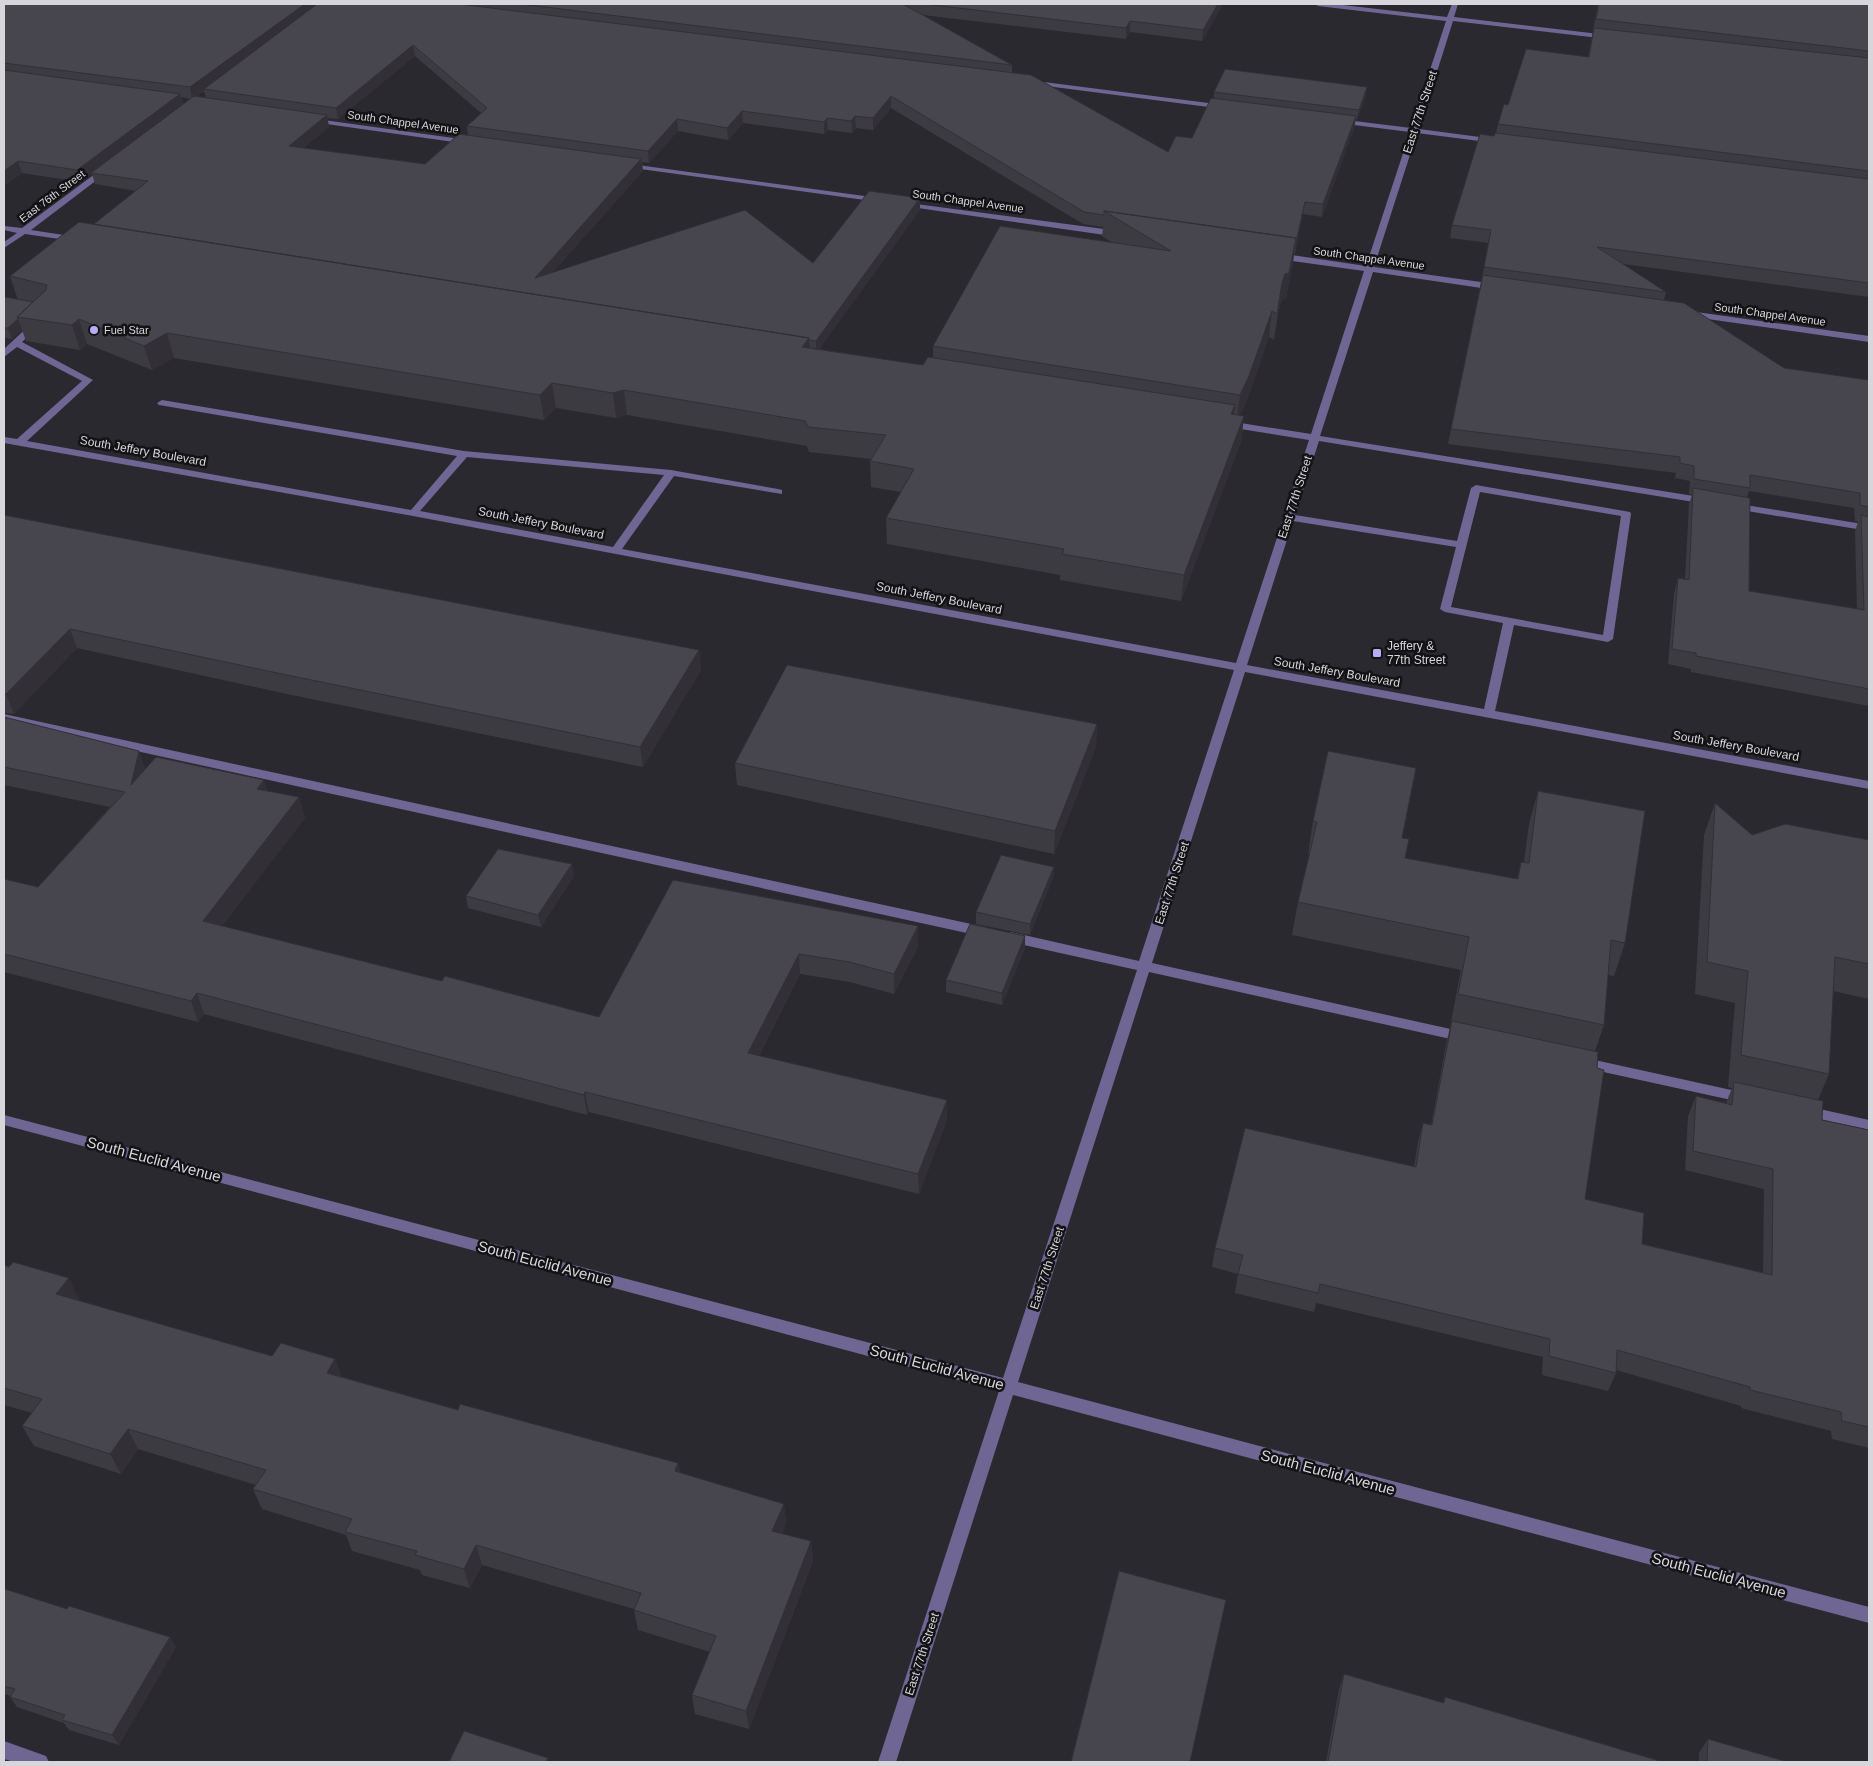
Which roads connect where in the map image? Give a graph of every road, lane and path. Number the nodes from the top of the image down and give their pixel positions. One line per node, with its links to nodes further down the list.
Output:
1 (1318, 4): 3 (street)
2 (1455, 4): 3 (street, East 77th Street)
3 (1450, 19): 4 (street); 9 (street, East 77th Street)
4 (1616, 38)
5 (1024, 82): 6 (street)
6 (1237, 108)
7 (302, 119): 11 (street, South Chappel Avenue)
8 (1334, 120): 9 (street)
9 (1414, 130): 10 (street); 22 (street, East 77th Street)
10 (1508, 142)
11 (481, 144)
12 (619, 164): 14 (street)
13 (111, 166): 17 (street, East 76th Street)
14 (887, 201)
15 (897, 202): 18 (street, South Chappel Avenue)
16 (4, 228): 17 (street)
17 (24, 231): 19 (street); 20 (street, East 76th Street)
18 (1124, 234)
19 (86, 241)
20 (4, 246)
21 (1273, 256): 22 (street, South Chappel Avenue)
22 (1370, 269): 23 (street, South Chappel Avenue); 31 (street, East 77th Street)
23 (1500, 287)
24 (1684, 313): 26 (street, South Chappel Avenue)
25 (43, 317): 27 (street)
26 (1869, 339)
27 (16, 343): 28 (street); 33 (street)
28 (4, 354)
29 (162, 403): 34 (street)
30 (1222, 423): 31 (street)
31 (1314, 438): 38 (street, East 77th Street); 39 (street)
32 (4, 440): 33 (street, South Jeffery Boulevard)
33 (19, 443): 37 (street, South Jeffery Boulevard)
34 (464, 454): 35 (street); 37 (street)
35 (671, 473): 36 (street); 41 (street)
36 (778, 492)
37 (413, 513): 41 (street, South Jeffery Boulevard)
38 (1289, 517): 40 (street); 43 (street, East 77th Street)
39 (1869, 528)
40 (1461, 545): 42 (street); 42 (street)
41 (614, 551): 43 (street, South Jeffery Boulevard)
42 (1509, 621): 44 (street)
43 (1240, 668): 44 (street, South Jeffery Boulevard); 47 (street, East 77th Street)
44 (1489, 714): 46 (street, South Jeffery Boulevard)
45 (4, 718): 47 (street)
46 (1869, 785)
47 (1145, 967): 48 (street); 54 (street, East 77th Street)
48 (1474, 1039)
49 (1570, 1060): 50 (street)
50 (1753, 1100)
51 (1792, 1108): 53 (street)
52 (4, 1120): 54 (street, South Euclid Avenue)
53 (1869, 1125)
54 (1009, 1386): 55 (street, South Euclid Avenue); 58 (street, East 77th Street)
55 (1869, 1615)
56 (4, 1750): 57 (street)
57 (40, 1762)
58 (887, 1762)

